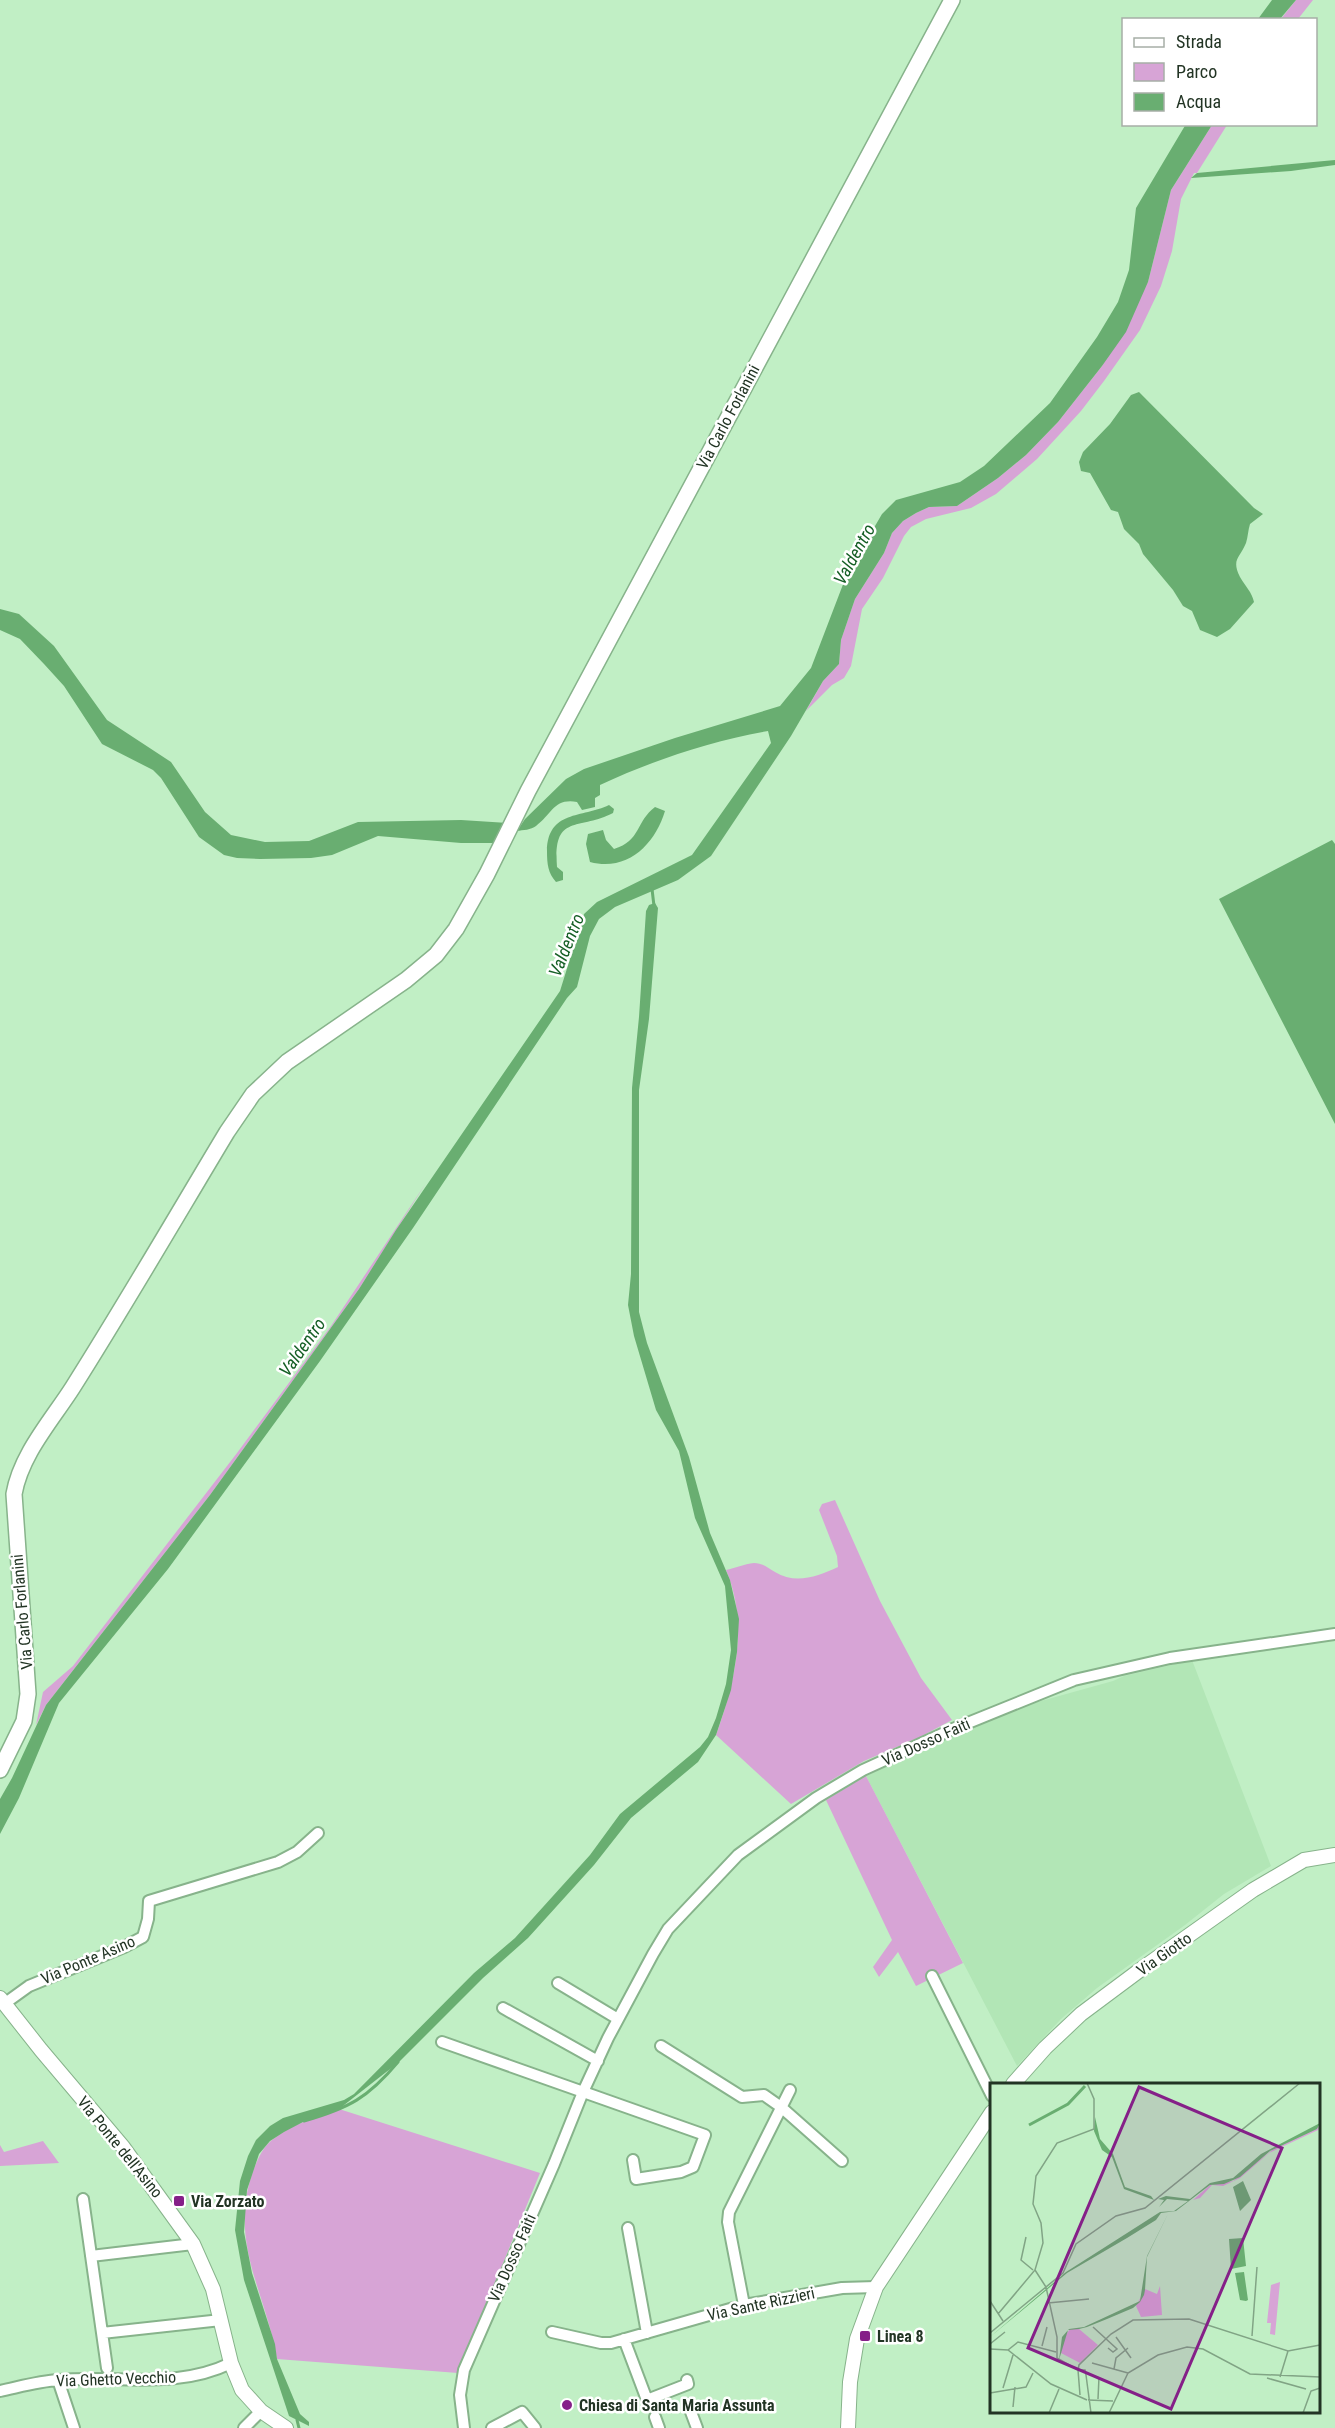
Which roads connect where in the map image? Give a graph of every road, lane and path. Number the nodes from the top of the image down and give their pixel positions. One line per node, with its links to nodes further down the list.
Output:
1 (952, 0): 3 (main road, Via Carlo Forlanini)
2 (1335, 1634): 10 (street, Via Dosso Faiti)
3 (0, 1770)
4 (318, 1833): 8 (street, Via Ponte Asino)
5 (1335, 1855): 14 (street, Via Giotto)
6 (932, 1976): 17 (street)
7 (558, 1983): 10 (street)
8 (2, 2001): 24 (street, Via Ponte dell'Asino)
9 (503, 2008): 13 (street)
10 (618, 2019): 13 (street, Via Dosso Faiti)
11 (442, 2042): 16 (street)
12 (661, 2046): 18 (street)
13 (597, 2061): 16 (street, Via Dosso Faiti)
14 (1015, 2083)
15 (790, 2090): 18 (street)
16 (583, 2092): 20 (street); 44 (street, Via Dosso Faiti)
17 (990, 2092)
18 (781, 2106): 21 (street); 27 (street)
19 (990, 2115): 26 (street)
20 (633, 2160)
21 (842, 2161)
22 (83, 2199): 25 (street)
23 (628, 2228): 31 (street)
24 (193, 2244): 25 (street); 28 (street, Via Ponte dell'Asino)
25 (91, 2256): 30 (street)
26 (876, 2287): 27 (street, Via Sante Rizzieri); 49 (street)
27 (744, 2305): 31 (street, Via Sante Rizzieri)
28 (221, 2320): 30 (street); 33 (street, Via Ponte dell'Asino)
29 (552, 2332): 32 (street, Via Sante Rizzieri)
30 (102, 2333): 34 (street)
31 (647, 2333): 32 (street, Via Sante Rizzieri)
32 (624, 2340): 36 (street)
33 (231, 2363): 35 (street, Via Ghetto Vecchio); 39 (street, Via Ponte dell'Asino)
34 (107, 2368)
35 (58, 2380): 37 (street, Via Ghetto Vecchio); 41 (street)
36 (687, 2380)
37 (0, 2391)
38 (688, 2404): 48 (street)
39 (261, 2411): 42 (street); 43 (street, Via Ponte dell'Asino)
40 (655, 2417): 47 (street)
41 (74, 2428)
42 (244, 2428)
43 (286, 2428)
44 (464, 2428)
45 (492, 2428): 46 (street)
46 (535, 2428)
47 (659, 2428)
48 (697, 2428)
49 (848, 2428)

